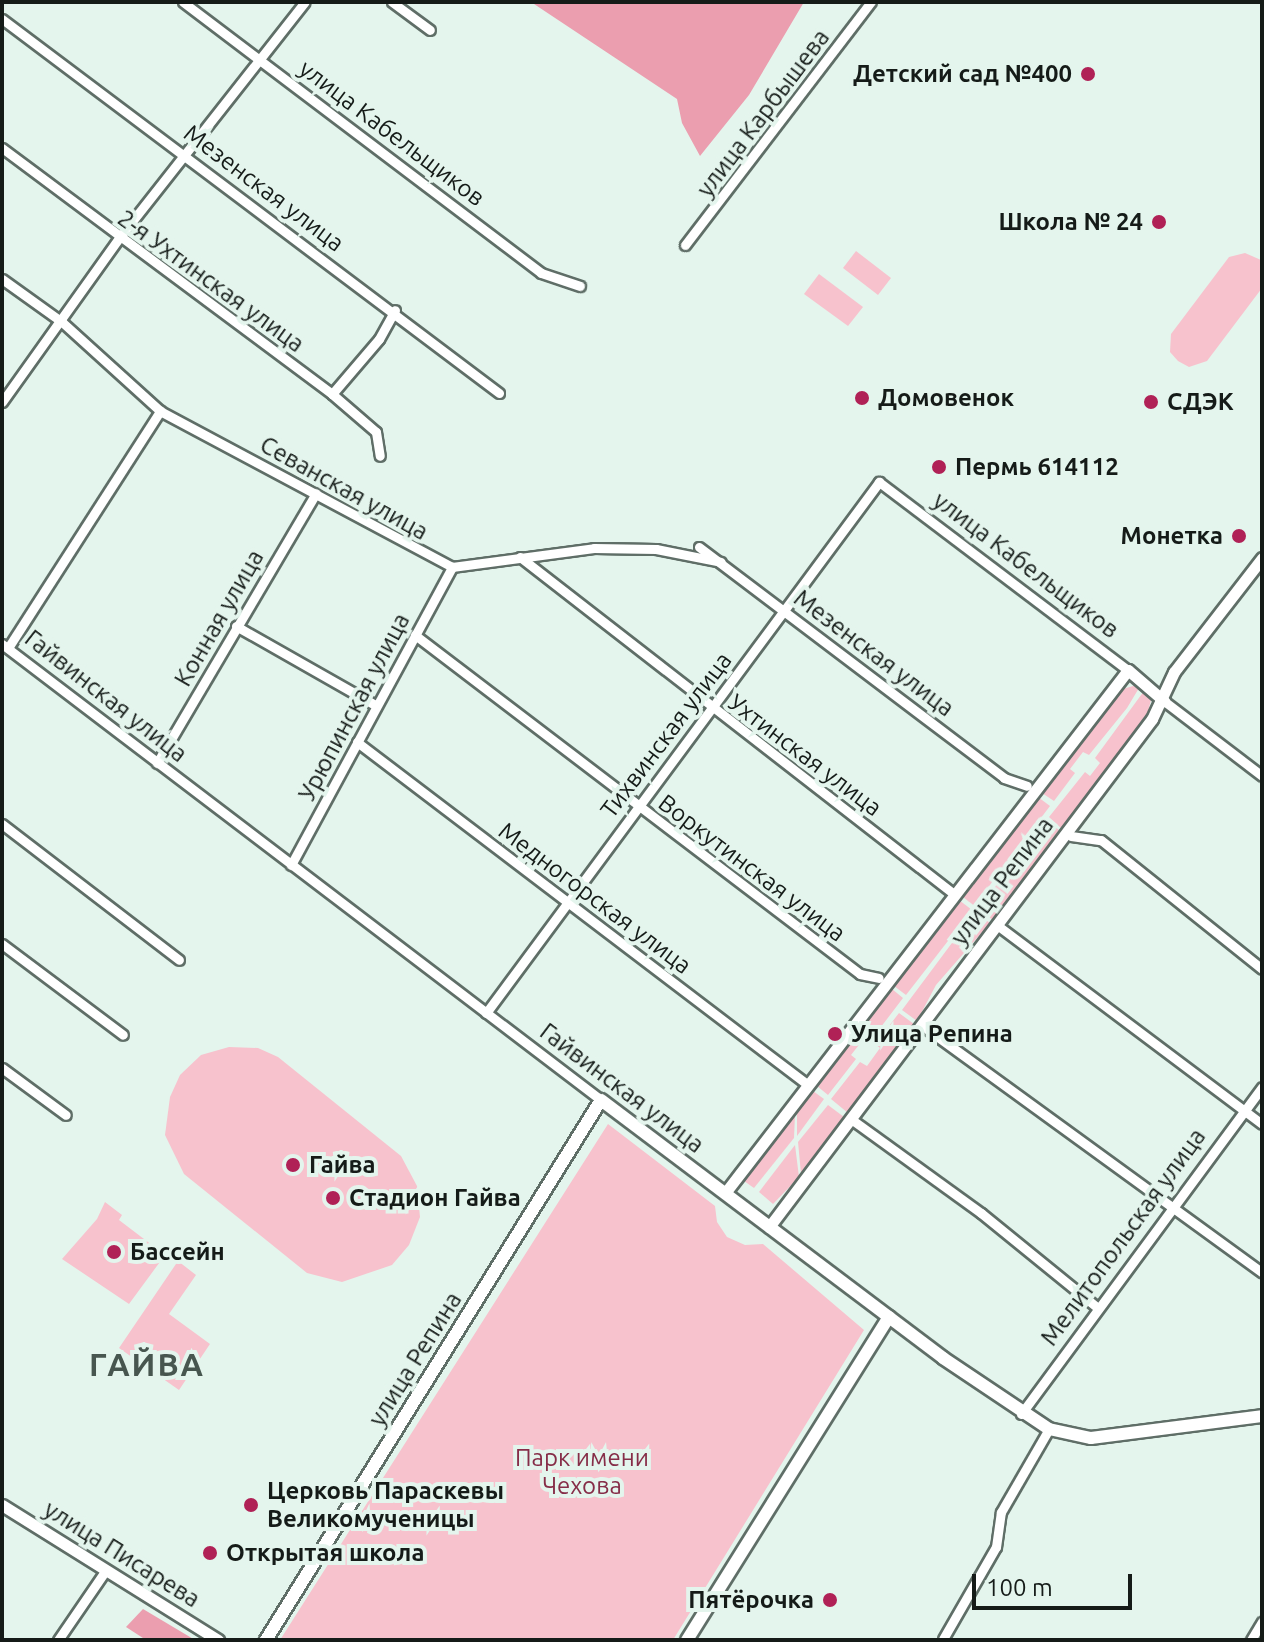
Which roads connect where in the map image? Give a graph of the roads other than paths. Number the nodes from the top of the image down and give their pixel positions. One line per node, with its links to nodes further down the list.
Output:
1 (183, 2): 7 (street, улица Кабельщиков)
2 (305, 2): 7 (street)
3 (392, 2): 6 (street)
4 (871, 2): 11 (street, улица Карбышева)
5 (2, 19): 9 (street, Мезенская улица)
6 (430, 30)
7 (259, 60): 9 (street); 13 (street, улица Кабельщиков)
8 (2, 148): 10 (street, 2-я Ухтинская улица)
9 (186, 155): 10 (street); 14 (street, Мезенская улица)
10 (119, 238): 15 (street); 17 (street, 2-я Ухтинская улица)
11 (685, 245)
12 (2, 279): 15 (street, Севанская улица)
13 (580, 286)
14 (395, 310): 16 (street, Мезенская улица); 17 (street)
15 (62, 322): 18 (street); 19 (street, Севанская улица)
16 (499, 393)
17 (332, 394): 20 (street, 2-я Ухтинская улица)
18 (2, 402)
19 (160, 411): 22 (street, Севанская улица); 31 (street)
20 (380, 456)
21 (879, 482): 28 (street, Тихвинская улица); 32 (street, улица Кабельщиков)
22 (316, 493): 27 (street, Севанская улица); 29 (street, Конная улица)
23 (699, 547): 26 (street, Мезенская улица)
24 (520, 557): 26 (street); 27 (street); 37 (street, Ухтинская улица)
25 (1262, 558): 33 (street, улица Репина)
26 (721, 562): 28 (street, Мезенская улица)
27 (452, 567): 30 (street, Урюпинская улица)
28 (785, 610): 37 (street, Тихвинская улица); 41 (street, Мезенская улица)
29 (236, 626): 36 (street); 39 (street, Конная улица)
30 (415, 635): 36 (street, Урюпинская улица); 42 (street, Воркутинская улица)
31 (5, 646): 39 (street, Гайвинская улица)
32 (1128, 670): 34 (street, улица Кабельщиков); 46 (street, улица Репина)
33 (1174, 672): 34 (street); 35 (street, улица Репина)
34 (1146, 683): 35 (street, улица Кабельщиков)
35 (1164, 701): 40 (street, улица Кабельщиков); 48 (street, улица Репина)
36 (375, 705): 38 (street, Урюпинская улица)
37 (711, 709): 42 (street, Тихвинская улица); 46 (street, Ухтинская улица)
38 (357, 742): 45 (street, Урюпинская улица); 47 (street, Медногорская улица)
39 (157, 763): 45 (street, Гайвинская улица)
40 (1262, 776)
41 (1027, 786)
42 (637, 806): 47 (street, Тихвинская улица); 52 (street, Воркутинская улица)
43 (2, 824): 50 (street)
44 (1071, 836): 51 (street)
45 (291, 865): 53 (street, Гайвинская улица)
46 (954, 894): 57 (street, улица Репина)
47 (567, 902): 53 (street, Тихвинская улица); 57 (street, Медногорская улица)
48 (997, 925): 60 (street); 62 (street, улица Репина)
49 (2, 944): 55 (street)
50 (179, 960)
51 (1262, 969)
52 (879, 978)
53 (486, 1013): 59 (street, Гайвинская улица)
54 (927, 1029): 65 (street)
55 (123, 1035)
56 (2, 1068): 61 (street)
57 (808, 1085): 64 (street, улица Репина)
58 (1262, 1087): 60 (street, Мелитопольская улица)
59 (601, 1100): 64 (main road, Гайвинская улица); 78 (main road, улица Репина)
60 (1243, 1111): 63 (street); 65 (street, Мелитопольская улица)
61 (66, 1115)
62 (851, 1119): 66 (street, улица Репина); 68 (street)
63 (1262, 1124)
64 (725, 1193): 66 (main road, Гайвинская улица)
65 (1173, 1207): 67 (street); 68 (street, Мелитопольская улица)
66 (769, 1227): 69 (main road, Гайвинская улица)
67 (1262, 1272)
68 (1098, 1308): 70 (street, Мелитопольская улица)
69 (889, 1317): 70 (main road, Гайвинская улица); 79 (main road)
70 (1021, 1414): 72 (main road, Гайвинская улица)
71 (1262, 1416): 72 (main road, Гайвинская улица)
72 (1049, 1429): 80 (street)
73 (2, 1505): 74 (street, улица Писарева)
74 (106, 1570): 76 (street); 77 (street, улица Писарева)
75 (1261, 1627): 81 (street)
76 (58, 1640)
77 (218, 1640)
78 (266, 1640)
79 (687, 1640)
80 (944, 1640)
81 (1251, 1640)

